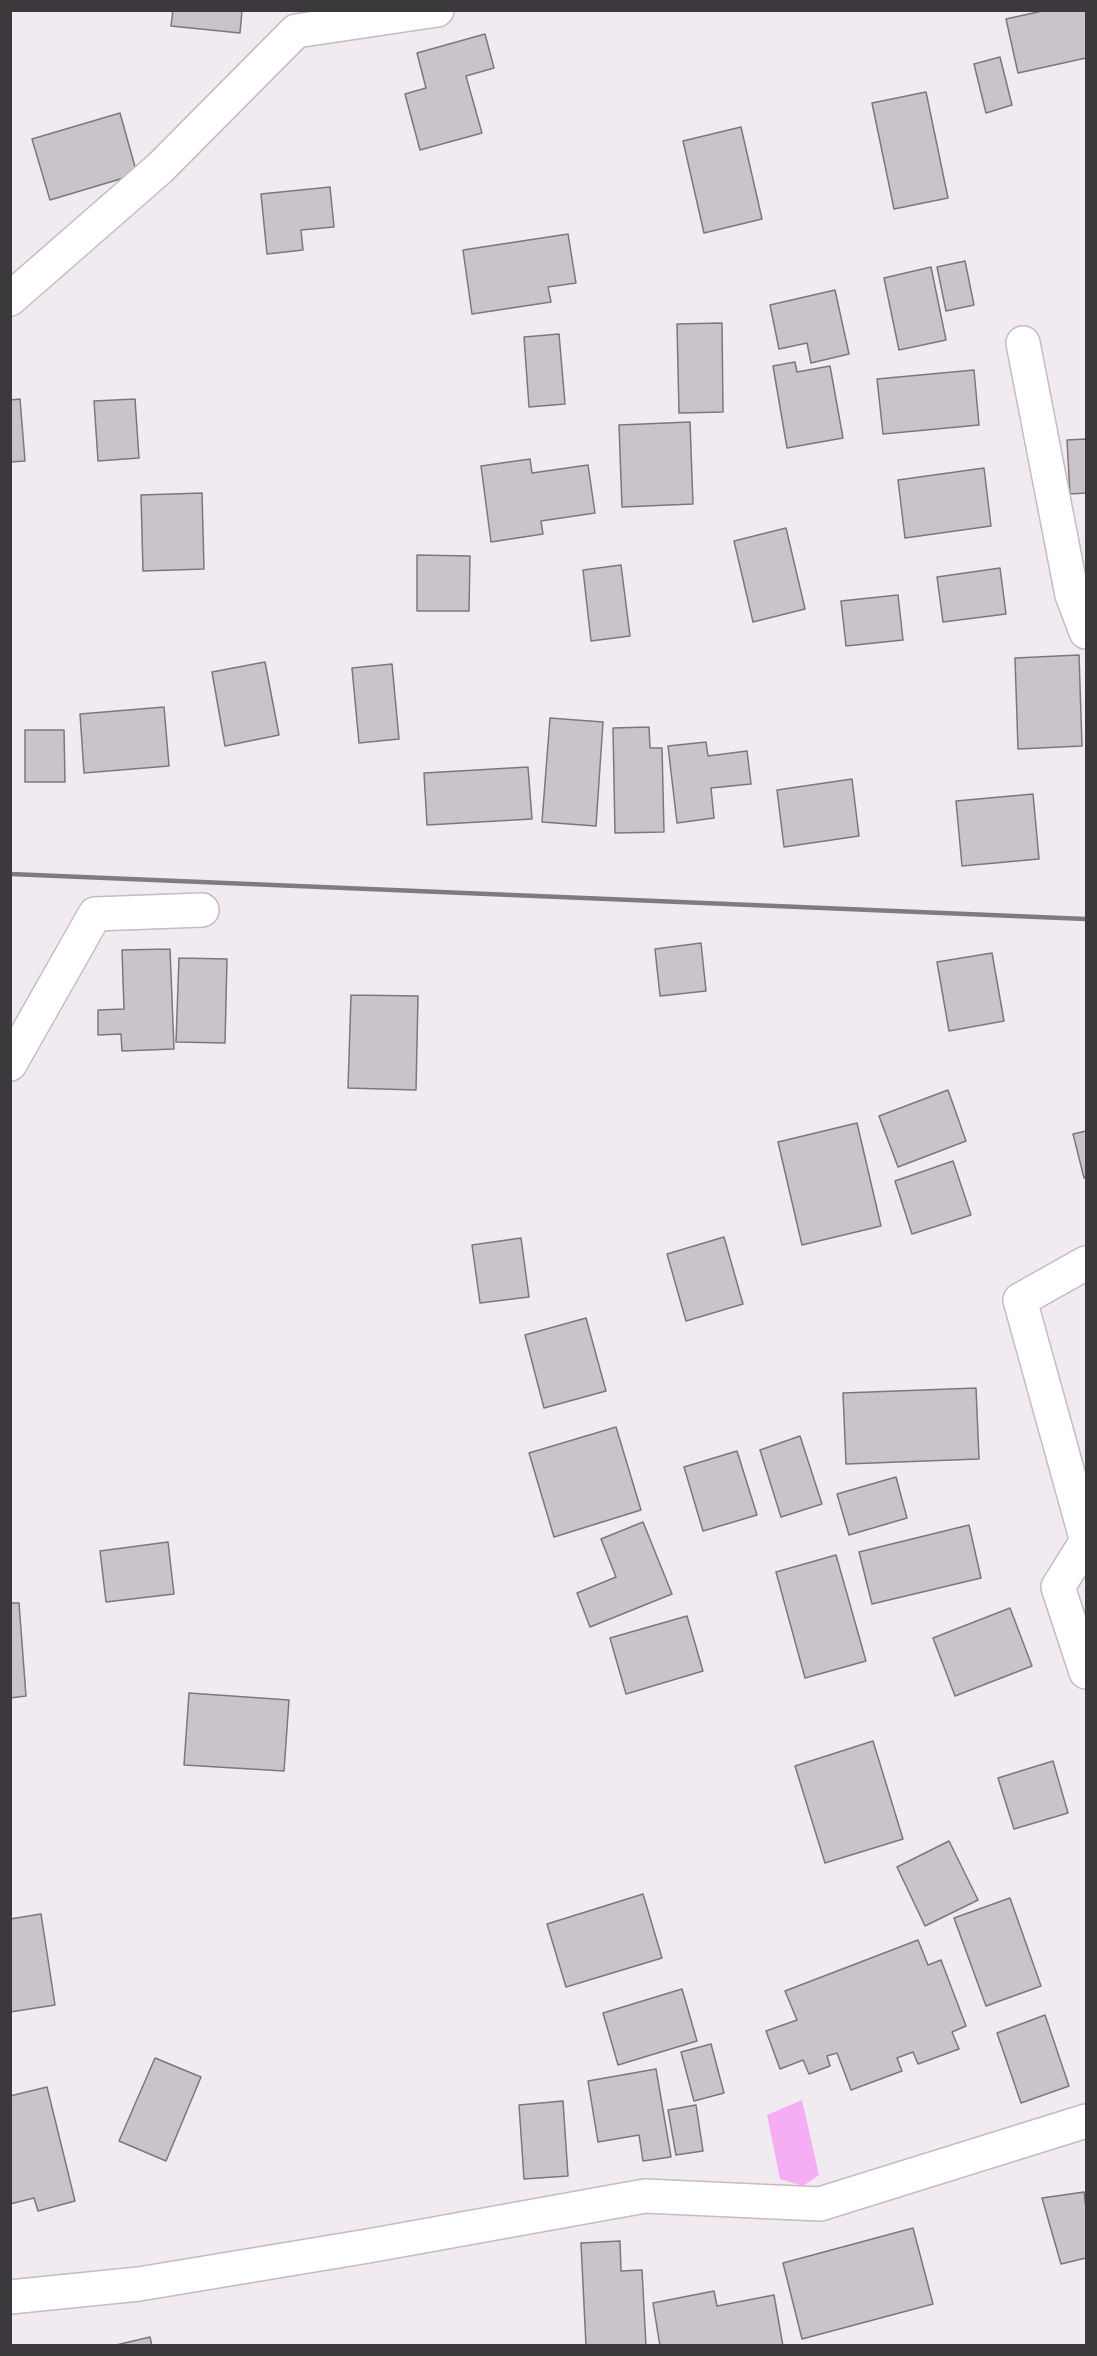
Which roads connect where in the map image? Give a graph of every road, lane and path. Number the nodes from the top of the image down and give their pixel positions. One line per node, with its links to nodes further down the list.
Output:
1 (437, 10): 2 (street)
2 (296, 21): 3 (street)
3 (10, 298)
4 (1023, 343): 5 (street)
5 (1086, 632)
6 (202, 910): 7 (street)
7 (10, 1064)
8 (1086, 1263): 9 (street)
9 (1086, 1540): 10 (street)
10 (1086, 1672)
11 (1086, 2121): 12 (street)
12 (10, 2297)

